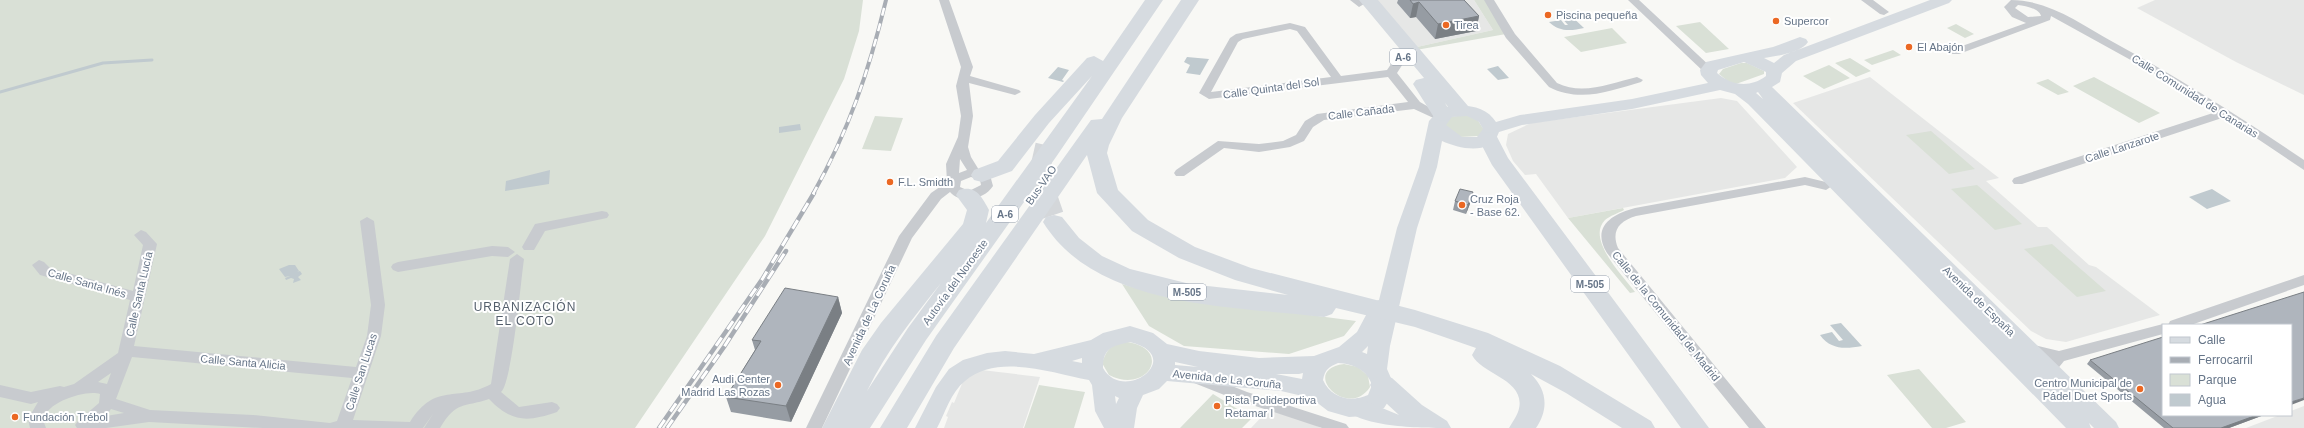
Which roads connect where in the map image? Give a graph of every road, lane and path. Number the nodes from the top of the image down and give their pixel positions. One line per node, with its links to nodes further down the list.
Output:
1 (944, 0): 25 (street)
2 (1138, 0): 21 (highway)
3 (1154, 0): 94 (highway, Autovía del Noroeste / A-6)
4 (1167, 0): 95 (highway, Bus-VAO)
5 (1180, 0): 96 (highway, A-6)
6 (1190, 0): 105 (highway)
7 (1489, 0): 27 (street)
8 (1650, 0): 12 (street)
9 (1866, 0): 15 (street)
10 (1916, 0): 15 (street)
11 (1944, 0): 22 (street)
12 (1635, 1): 24 (street)
13 (1363, 2): 19 (highway, A-6); 32 (highway)
14 (2035, 6): 16 (street); 16 (street, Calle Comunidad de Canarias); 17 (street, Calle Comunidad de Canarias)
15 (1884, 12): 20 (street)
16 (2032, 21): 17 (street, Calle Comunidad de Canarias); 18 (street)
17 (2084, 31): 33 (street, Calle Comunidad de Canarias)
18 (1955, 52)
19 (1402, 56): 23 (street); 34 (highway, A-6)
20 (1745, 57): 22 (street); 24 (street)
21 (1094, 62): 37 (highway); 43 (highway)
22 (1774, 70): 28 (street)
23 (1391, 73): 26 (street, Calle Quinta del Sol); 31 (street)
24 (1712, 77): 29 (street); 35 (street)
25 (964, 78): 30 (street); 36 (street)
26 (1338, 79): 26 (street, Calle Quinta del Sol)
27 (1637, 80)
28 (1762, 86): 29 (street); 45 (street, Avenida de España)
29 (1741, 90): 42 (street, Avenida de España)
30 (1014, 92)
31 (1416, 105): 34 (street); 41 (street, Calle Cañada)
32 (1461, 110): 34 (street); 35 (street)
33 (2226, 113): 39 (street, Calle Comunidad de Canarias); 44 (street, Calle Lanzarote)
34 (1440, 119): 38 (street); 40 (street)
35 (1489, 128): 38 (street); 106 (highway, M-505)
36 (962, 138): 43 (street); 46 (street)
37 (1047, 138)
38 (1460, 142): 40 (street)
39 (2304, 166)
40 (1428, 167): 55 (street)
41 (1180, 173)
42 (1812, 173): 45 (street, Avenida de España); 107 (street, Calle de la Comunidad de Madrid)
43 (978, 174): 46 (street); 46 (street)
44 (2018, 181)
45 (1839, 183): 64 (street, Avenida de España)
46 (958, 189): 92 (street, Avenida de La Coruña); 93 (highway)
47 (602, 215): 51 (street)
48 (367, 222): 69 (street, Calle San Lucas)
49 (1054, 222): 57 (highway, M-505)
50 (141, 235): 56 (street, Calle Santa Lucía)
51 (513, 255): 53 (street); 77 (street)
52 (39, 266): 56 (street, Calle Santa Inés)
53 (398, 267)
54 (2304, 280): 58 (street)
55 (1394, 281): 63 (street); 71 (street)
56 (137, 297): 62 (street, Calle Santa Lucía)
57 (1341, 310): 103 (highway); 104 (highway, M-505)
58 (2178, 324)
59 (2162, 329): 66 (street)
60 (1097, 347): 61 (street); 65 (street); 72 (street)
61 (1161, 350): 67 (street, Avenida de La Coruña); 68 (street)
62 (125, 354): 69 (street, Calle Santa Alicia); 73 (street); 80 (street, Calle Santa Lucía)
63 (1344, 355): 67 (street); 71 (street)
64 (2022, 357): 66 (street, Avenida de España); 108 (street, Avenida de España)
65 (1032, 361): 72 (street); 97 (street)
66 (2054, 363): 109 (street, Avenida de España)
67 (1319, 364): 76 (street)
68 (1162, 372): 70 (street, Avenida de La Coruña); 74 (street)
69 (360, 373): 87 (street, Calle San Lucas)
70 (1188, 375): 76 (street, Avenida de La Coruña); 100 (street)
71 (1379, 377): 82 (street); 102 (highway)
72 (1098, 378): 74 (street); 98 (street)
73 (72, 389): 78 (street); 80 (street); 84 (street)
74 (1134, 389): 99 (street)
75 (0, 391): 78 (street)
76 (1316, 391): 82 (street)
77 (492, 392): 79 (street); 81 (street)
78 (31, 398): 84 (street)
79 (458, 399): 90 (street); 91 (street)
80 (108, 400): 83 (street); 86 (street)
81 (552, 408)
82 (1358, 408): 101 (highway)
83 (150, 416): 85 (street); 86 (street)
84 (39, 421)
85 (250, 425): 88 (street)
86 (80, 427)
87 (337, 427): 89 (street)
88 (327, 428)
89 (409, 428)
90 (415, 428)
91 (432, 428)
92 (814, 428)
93 (835, 428)
94 (856, 428)
95 (873, 428)
96 (893, 428)
97 (926, 428)
98 (1115, 428)
99 (1124, 428)
100 (1341, 428)
101 (1403, 428)
102 (1438, 428)
103 (1522, 428)
104 (1625, 428)
105 (1642, 428)
106 (1696, 428)
107 (1758, 428)
108 (2080, 428)
109 (2108, 428)

